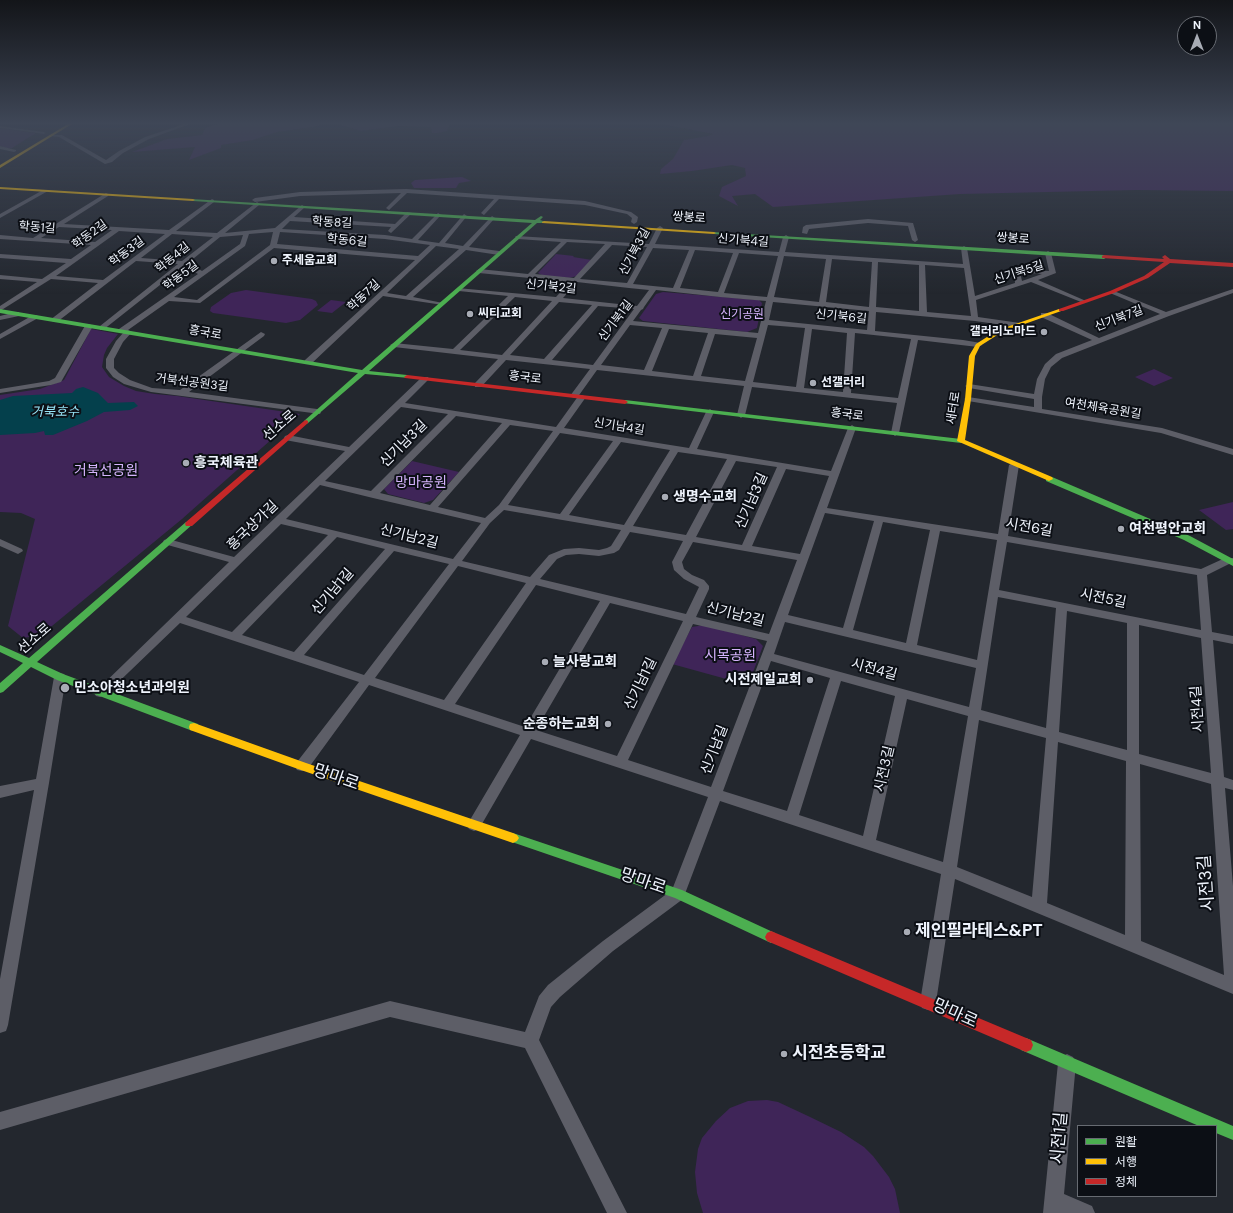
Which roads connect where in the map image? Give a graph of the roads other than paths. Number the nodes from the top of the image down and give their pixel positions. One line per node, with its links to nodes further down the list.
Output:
1 (0, 185): 8 (street, 쌍봉로)
2 (0, 188): 3 (street, 쌍봉로)
3 (45, 191): 5 (street, 쌍봉로); 14 (street, 학동1길)
4 (406, 191): 6 (street); 8 (street); 10 (street)
5 (106, 195): 7 (street, 쌍봉로); 20 (street, 학동2길)
6 (497, 198): 12 (street); 19 (street)
7 (212, 201): 8 (street, 쌍봉로); 25 (street, 학동3길)
8 (256, 202): 9 (street, 쌍봉로); 10 (street, 쌍봉로); 28 (street, 학동4길)
9 (302, 207): 11 (street, 쌍봉로); 17 (street, 학동8길)
10 (389, 208): 12 (street, 쌍봉로)
11 (409, 213): 13 (street, 쌍봉로); 21 (street)
12 (484, 213): 18 (street, 쌍봉로)
13 (438, 215): 15 (street, 쌍봉로); 36 (street)
14 (0, 216)
15 (464, 216): 16 (street, 쌍봉로); 39 (street)
16 (492, 218): 18 (street, 쌍봉로); 42 (street)
17 (290, 219): 21 (street, 학동8길); 24 (street, 학동8길)
18 (539, 219): 19 (street, 쌍봉로); 22 (street, 쌍봉로); 31 (street, 선소로)
19 (634, 222): 27 (street, 쌍봉로)
20 (58, 225): 23 (street, 학동2길); 33 (street)
21 (396, 226): 30 (street)
22 (660, 228): 32 (street, 쌍봉로); 41 (street, 신기북3길)
23 (118, 229): 25 (street, 학동8길); 38 (street, 학동2길)
24 (278, 230): 26 (street, 학동8길); 30 (street, 학동8길); 40 (street)
25 (170, 232): 28 (street, 학동8길); 54 (street, 학동3길)
26 (246, 233): 28 (street, 학동8길); 64 (street, 학동5길)
27 (805, 233): 35 (street, 쌍봉로); 35 (street)
28 (218, 235): 58 (street, 학동4길)
29 (0, 237): 33 (street, 학동1길)
30 (385, 237): 36 (street, 학동8길)
31 (518, 237): 34 (street, 신기북4길); 46 (street, 선소로)
32 (786, 237): 44 (street, 쌍봉로); 48 (street)
33 (35, 239): 38 (street, 학동1길)
34 (566, 240): 37 (street, 신기북4길); 65 (street)
35 (915, 240): 53 (street, 쌍봉로)
36 (414, 241): 39 (street, 학동8길)
37 (610, 243): 41 (street, 신기북4길); 69 (street, 신기북3길)
38 (97, 244): 57 (street, 학동2길)
39 (438, 245): 42 (street, 학동8길); 51 (street, 학동7길)
40 (273, 246): 51 (street, 학동6길); 85 (street)
41 (651, 246): 43 (street, 신기북4길); 74 (street, 신기북3길)
42 (464, 248): 46 (street, 학동8길); 84 (street)
43 (692, 248): 45 (street, 신기북4길); 78 (street)
44 (964, 248): 47 (street, 쌍봉로); 61 (street)
45 (737, 251): 48 (street, 신기북4길); 83 (street)
46 (499, 253): 62 (street, 선소로)
47 (1048, 253): 50 (street, 쌍봉로); 63 (street, 신기북5길)
48 (781, 254): 52 (street, 신기북4길); 87 (street)
49 (0, 256): 57 (street)
50 (1093, 256): 53 (street, 쌍봉로); 73 (street)
51 (420, 258): 81 (street, 학동7길)
52 (829, 258): 55 (street, 신기북4길); 92 (street)
53 (1166, 258): 56 (street, 쌍봉로); 60 (street, 쌍봉로); 68 (street)
54 (135, 260): 58 (street); 72 (street, 학동3길)
55 (875, 260): 59 (street, 신기북4길); 94 (street)
56 (1233, 260)
57 (71, 261): 67 (street, 학동2길)
58 (184, 263): 64 (street); 110 (street, 학동4길)
59 (922, 264): 61 (street, 신기북4길); 97 (street)
60 (1233, 265): 68 (street)
61 (967, 266): 88 (street)
62 (479, 271): 65 (street, 신기북3길); 77 (street, 선소로)
63 (1053, 273): 71 (street, 신기북5길); 75 (street)
64 (202, 274): 85 (street, 학동5길)
65 (530, 276): 69 (street, 신기북3길)
66 (0, 277): 70 (street)
67 (50, 277): 70 (street, 학동2길); 72 (street)
68 (1146, 277): 73 (street)
69 (575, 280): 74 (street, 신기북3길); 86 (street)
70 (44, 281): 95 (street, 학동2길)
71 (1034, 281): 75 (street, 신기북5길); 89 (street)
72 (104, 282): 103 (street, 학동3길)
73 (1128, 284): 80 (street)
74 (629, 286): 76 (street, 신기북3길)
75 (1019, 286): 88 (street, 신기북5길)
76 (654, 288): 78 (street, 신기북3길); 93 (street, 신기북1길)
77 (459, 289): 82 (street, 신기북2길); 91 (street, 선소로)
78 (676, 290): 83 (street, 신기북3길)
79 (1233, 291): 98 (street, 신기북7길)
80 (1112, 292): 89 (street); 98 (street)
81 (382, 294): 84 (street); 125 (street, 학동7길)
82 (513, 294): 86 (street, 신기북2길); 123 (street)
83 (720, 294): 87 (street, 신기북3길)
84 (407, 298): 91 (street)
85 (170, 299): 113 (street, 학동5길)
86 (558, 299): 90 (street, 신기북2길); 124 (street)
87 (770, 299): 92 (street, 신기북3길); 104 (street)
88 (972, 299): 102 (street)
89 (1083, 301): 99 (street)
90 (597, 303): 93 (street, 신기북2길); 126 (street, 신기북1길)
91 (441, 304): 120 (street, 선소로)
92 (822, 304): 94 (street, 신기북3길)
93 (641, 308): 105 (street, 신기북1길)
94 (871, 309): 97 (street, 신기북3길); 114 (street)
95 (0, 310): 96 (street, 흥국로)
96 (16, 314): 100 (street, 흥국로); 101 (street)
97 (923, 314): 102 (street, 신기북3길)
98 (1166, 314): 119 (street, 신기북7길)
99 (1044, 315): 106 (street); 119 (street)
100 (36, 317): 103 (street, 흥국로); 117 (street)
101 (0, 318)
102 (975, 319): 106 (street, 신기북3길)
103 (54, 320): 107 (street, 흥국로)
104 (764, 322): 108 (street, 신기북6길); 116 (street)
105 (629, 323): 109 (street); 127 (street, 신기북1길)
106 (1017, 325): 121 (street)
107 (88, 326): 110 (street, 흥국로); 136 (street)
108 (809, 326): 112 (street, 신기북6길); 135 (street)
109 (666, 327): 111 (street); 129 (street)
110 (103, 328): 113 (street, 흥국로)
111 (712, 331): 116 (street); 130 (street)
112 (851, 331): 114 (street, 신기북6길); 138 (street)
113 (125, 332): 122 (street, 흥국로); 137 (street, 거북선공원3길)
114 (871, 333): 118 (street, 신기북6길)
115 (262, 334): 122 (street)
116 (761, 336): 132 (street)
117 (0, 337)
118 (915, 337): 121 (street, 신기북6길); 142 (street)
119 (1098, 340): 140 (street, 신기북7길)
120 (394, 345): 123 (street); 128 (street, 선소로)
121 (978, 345): 134 (street, 새터로)
122 (239, 351): 125 (street, 흥국로); 137 (street)
123 (454, 352): 124 (street)
124 (504, 357): 126 (street); 133 (street)
125 (308, 362): 128 (street, 흥국로)
126 (546, 362): 127 (street)
127 (595, 367): 129 (street); 139 (street, 신기북1길)
128 (364, 372): 131 (street, 흥국로); 145 (street, 선소로)
129 (647, 373): 130 (street)
130 (696, 378): 132 (street)
131 (425, 379): 133 (street, 흥국로); 143 (street, 흥국상가길)
132 (748, 384): 135 (street); 148 (street)
133 (478, 385): 139 (street, 흥국로)
134 (969, 386): 140 (street); 141 (street, 새터로)
135 (800, 390): 138 (street)
136 (0, 391)
137 (182, 393): 145 (street, 거북선공원3길)
138 (848, 395): 142 (street)
139 (578, 396): 146 (street, 흥국로); 151 (street, 신기북1길)
140 (1038, 397): 144 (street, 신기북7길)
141 (968, 399): 144 (street, 여천체육공원길); 155 (street, 새터로)
142 (901, 401): 152 (street)
143 (398, 404): 147 (street, 신기남4길); 157 (street, 흥국상가길)
144 (1038, 410): 159 (street, 여천체육공원길)
145 (317, 412): 153 (street, 선소로)
146 (710, 412): 148 (street, 흥국로); 158 (street)
147 (454, 413): 149 (street, 신기남4길); 165 (street, 신기남3길)
148 (741, 415): 150 (street, 흥국로)
149 (508, 422): 151 (street, 신기남4길); 167 (street)
150 (852, 428): 152 (street, 흥국로); 163 (street, 신기남길)
151 (558, 430): 154 (street, 신기남4길); 166 (street)
152 (895, 433): 155 (street, 흥국로)
153 (288, 438): 157 (street); 179 (street, 선소로)
154 (619, 439): 156 (street, 신기남4길); 169 (street)
155 (961, 441): 161 (street, 새터로)
156 (676, 448): 158 (street, 신기남4길); 174 (street)
157 (351, 450): 164 (street, 흥국상가길)
158 (692, 451): 160 (street, 신기남4길)
159 (1233, 452)
160 (733, 457): 162 (street, 신기남4길); 177 (street)
161 (1014, 464): 176 (street); 186 (street, 새터로)
162 (783, 465): 163 (street, 신기남4길); 181 (street, 신기남3길)
163 (835, 474): 168 (street, 신기남길)
164 (318, 482): 165 (street); 171 (street, 흥국상가길)
165 (373, 495): 167 (street)
166 (502, 507): 169 (street, 신기남3길); 172 (street)
167 (432, 508): 172 (street)
168 (822, 510): 170 (street, 시전6길); 183 (street, 신기남길)
169 (562, 517): 174 (street, 신기남3길)
170 (879, 519): 173 (street, 시전6길); 196 (street)
171 (278, 520): 175 (street, 신기남2길); 184 (street, 흥국상가길)
172 (486, 521): 185 (street)
173 (936, 527): 176 (street, 시전6길); 202 (street)
174 (626, 528): 177 (street, 신기남3길); 188 (street)
175 (335, 534): 180 (street, 신기남2길); 198 (street)
176 (1002, 538): 187 (street, 시전6길); 189 (street)
177 (689, 539): 181 (street, 신기남3길); 194 (street, 신기남2길)
178 (0, 542): 182 (street)
179 (168, 542): 184 (street); 205 (street, 선소로)
180 (392, 547): 185 (street, 신기남2길); 204 (street, 신기남1길)
181 (746, 548): 183 (street, 신기남3길)
182 (18, 550)
183 (803, 558): 192 (street, 신기남길)
184 (236, 561): 193 (street, 흥국상가길)
185 (455, 562): 188 (street, 신기남2길); 209 (street)
186 (1231, 562): 187 (street)
187 (1202, 573): 197 (street)
188 (533, 581): 190 (street, 신기남2길); 213 (street)
189 (993, 592): 191 (street, 시전5길); 206 (street)
190 (607, 599): 194 (street, 신기남2길); 215 (street)
191 (1062, 606): 195 (street, 시전5길); 216 (street)
192 (781, 617): 196 (street); 199 (street, 신기남길)
193 (177, 618): 198 (street); 211 (street, 흥국상가길)
194 (690, 619): 199 (street, 신기남2길); 218 (street, 신기남1길)
195 (1133, 620): 197 (street, 시전5길); 217 (street)
196 (847, 632): 202 (street)
197 (1207, 635): 200 (street, 시전5길); 220 (street, 시전4길)
198 (235, 636): 204 (street)
199 (773, 639): 203 (street, 신기남길)
200 (1233, 640)
201 (0, 648): 205 (street, 망마로)
202 (910, 648): 206 (street)
203 (767, 656): 207 (street, 시전4길); 224 (street, 신기남길)
204 (296, 657): 209 (street)
205 (30, 663): 208 (street, 망마로); 210 (street, 선소로)
206 (982, 665): 214 (street)
207 (836, 675): 212 (street, 시전4길); 225 (street)
208 (60, 677): 211 (street, 망마로); 221 (street)
209 (367, 680): 213 (street); 219 (street)
210 (0, 689)
211 (98, 692): 219 (street, 망마로)
212 (902, 693): 214 (street, 시전4길); 227 (street, 시전3길)
213 (447, 706): 215 (street)
214 (974, 713): 216 (street, 시전4길); 228 (street)
215 (528, 732): 218 (street); 226 (street)
216 (1052, 735): 217 (street, 시전4길); 230 (street)
217 (1133, 757): 220 (street, 시전4길); 231 (street)
218 (620, 762): 224 (street)
219 (302, 766): 226 (street, 망마로)
220 (1218, 781): 222 (street, 시전4길); 232 (street, 시전3길)
221 (42, 783): 223 (street); 235 (street)
222 (1233, 785)
223 (0, 792)
224 (715, 794): 225 (street); 229 (street, 신기남길)
225 (791, 819): 227 (street)
226 (474, 825): 229 (street, 망마로)
227 (868, 844): 228 (street)
228 (949, 870): 230 (street); 234 (street)
229 (678, 894): 234 (street, 망마로); 236 (street, 망마로)
230 (1038, 907): 231 (street)
231 (1133, 945): 233 (street)
232 (1233, 983)
233 (1233, 986)
234 (928, 1002): 237 (street, 망마로)
235 (0, 1025)
236 (530, 1041): 238 (street); 243 (street)
237 (1066, 1063): 239 (street, 망마로); 242 (street, 시전1길)
238 (0, 1121)
239 (1214, 1125)
240 (1217, 1126): 241 (street, 망마로)
241 (1233, 1133)
242 (1054, 1206): 244 (street)
243 (617, 1213)
244 (1085, 1213)

